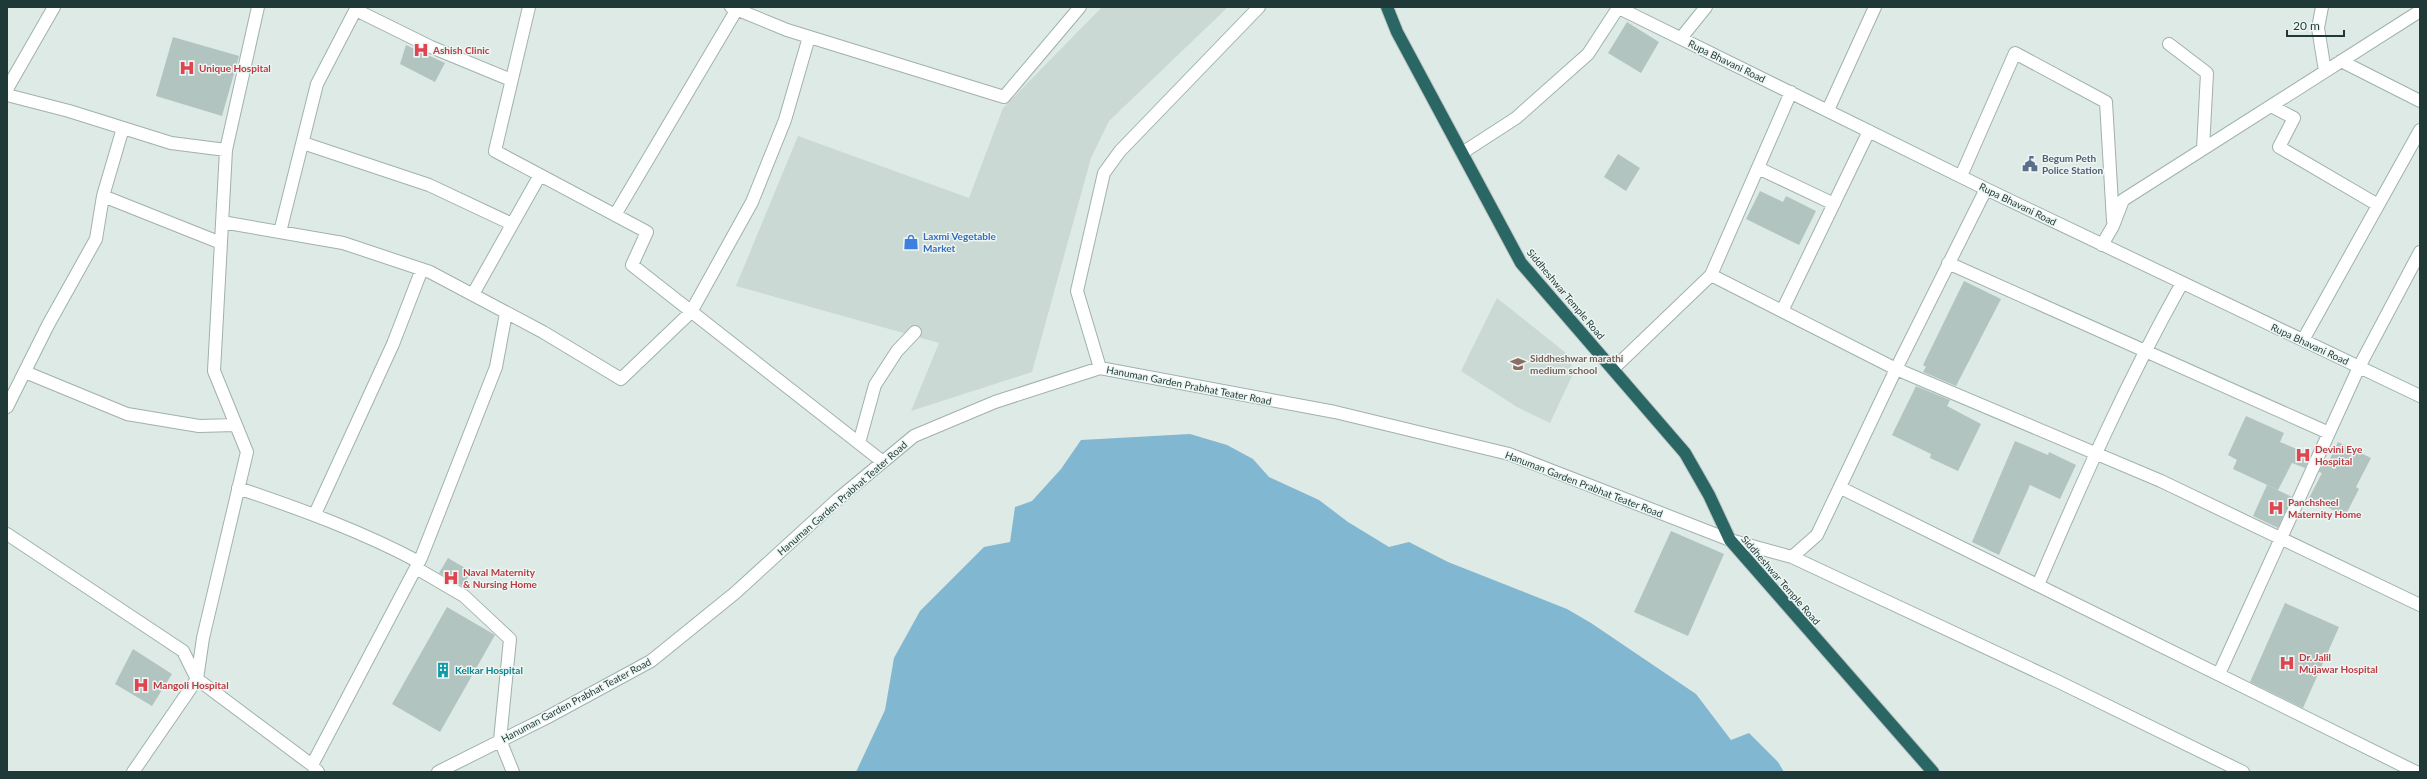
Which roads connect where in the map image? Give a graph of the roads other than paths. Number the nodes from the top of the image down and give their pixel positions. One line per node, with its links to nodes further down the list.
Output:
1 (54, 7): 20 (street)
2 (258, 7): 31 (street)
3 (529, 7): 19 (street)
4 (1080, 7): 14 (street)
5 (1259, 7): 60 (street)
6 (1387, 7): 32 (highway, Siddheshwar Temple Road)
7 (1618, 7): 15 (street, Rupa Bhavani Road); 32 (street)
8 (1706, 7): 15 (street)
9 (1875, 7): 25 (street)
10 (2322, 7): 18 (street)
11 (734, 8): 14 (street); 40 (street)
12 (357, 9): 19 (street); 29 (street)
13 (2420, 11): 17 (street)
14 (809, 37): 54 (street)
15 (1681, 38): 21 (street, Rupa Bhavani Road)
16 (2169, 44): 30 (street)
17 (2341, 61): 18 (street); 23 (street)
18 (2325, 71): 24 (street)
19 (511, 80): 34 (street)
20 (7, 89)
21 (1791, 92): 25 (street, Rupa Bhavani Road); 33 (street)
22 (7, 95): 26 (street)
23 (2420, 101)
24 (2271, 106): 30 (street); 39 (street)
25 (1828, 110): 28 (street, Rupa Bhavani Road)
26 (123, 128): 31 (street); 37 (street)
27 (2420, 130): 39 (street)
28 (1869, 131): 35 (street, Rupa Bhavani Road); 38 (street)
29 (302, 143): 42 (street); 44 (street)
30 (2202, 149): 43 (street)
31 (226, 150): 41 (street)
32 (1462, 153): 61 (highway, Siddheshwar Temple Road)
33 (1758, 168): 38 (street); 50 (street)
34 (540, 175): 40 (street); 42 (street)
35 (1961, 176): 36 (street, Rupa Bhavani Road); 43 (street)
36 (1986, 189): 46 (street, Rupa Bhavani Road); 48 (street)
37 (103, 196): 45 (street); 63 (street)
38 (1834, 204): 53 (street)
39 (2378, 205): 57 (street)
40 (615, 215): 54 (street)
41 (222, 222): 44 (street); 45 (street)
42 (512, 224): 52 (street)
43 (2113, 226): 46 (street)
44 (280, 232): 49 (street)
45 (221, 243): 66 (street)
46 (2102, 245): 51 (street, Rupa Bhavani Road)
47 (2420, 252): 59 (street)
48 (1948, 264): 58 (street); 62 (street)
49 (422, 269): 52 (street); 73 (street)
50 (1711, 275): 53 (street); 61 (street)
51 (2182, 283): 57 (street, Rupa Bhavani Road); 58 (street)
52 (473, 294): 55 (street)
53 (1782, 311): 62 (street)
54 (691, 312): 55 (street); 68 (street)
55 (506, 313): 78 (street)
56 (915, 332): 68 (street)
57 (2303, 340): 59 (street, Rupa Bhavani Road)
58 (2143, 351): 67 (street); 69 (street)
59 (2359, 367): 64 (street, Rupa Bhavani Road); 67 (street)
60 (1100, 368): 70 (street, Hanuman Garden Prabhat Teater Road); 76 (street, Hanuman Garden Prabhat Teater Road)
61 (1613, 369): 76 (highway, Siddheshwar Temple Road)
62 (1896, 369): 69 (street); 72 (street)
63 (25, 372): 65 (street); 66 (street)
64 (2420, 396)
65 (7, 407)
66 (236, 425): 71 (street)
67 (2329, 433): 75 (street)
68 (859, 443): 70 (street)
69 (2095, 452): 75 (street); 79 (street)
70 (883, 462): 83 (street, Hanuman Garden Prabhat Teater Road)
71 (238, 488): 73 (street); 82 (street)
72 (1841, 488): 77 (street); 79 (street)
73 (315, 514): 78 (street)
74 (7, 534): 82 (street)
75 (2280, 539): 80 (street); 81 (street)
76 (1730, 540): 77 (street, Hanuman Garden Prabhat Teater Road); 88 (highway, Siddheshwar Temple Road)
77 (1792, 557): 89 (street, Hanuman Garden Prabhat Teater Road)
78 (417, 565): 83 (street); 84 (street)
79 (2038, 585): 81 (street)
80 (2420, 605)
81 (2219, 674): 90 (street)
82 (196, 679): 84 (street); 86 (street)
83 (500, 740): 85 (street, Hanuman Garden Prabhat Teater Road); 87 (street)
84 (315, 768)
85 (443, 771)
86 (133, 772)
87 (513, 772)
88 (1934, 772)
89 (2243, 772)
90 (2416, 772)

